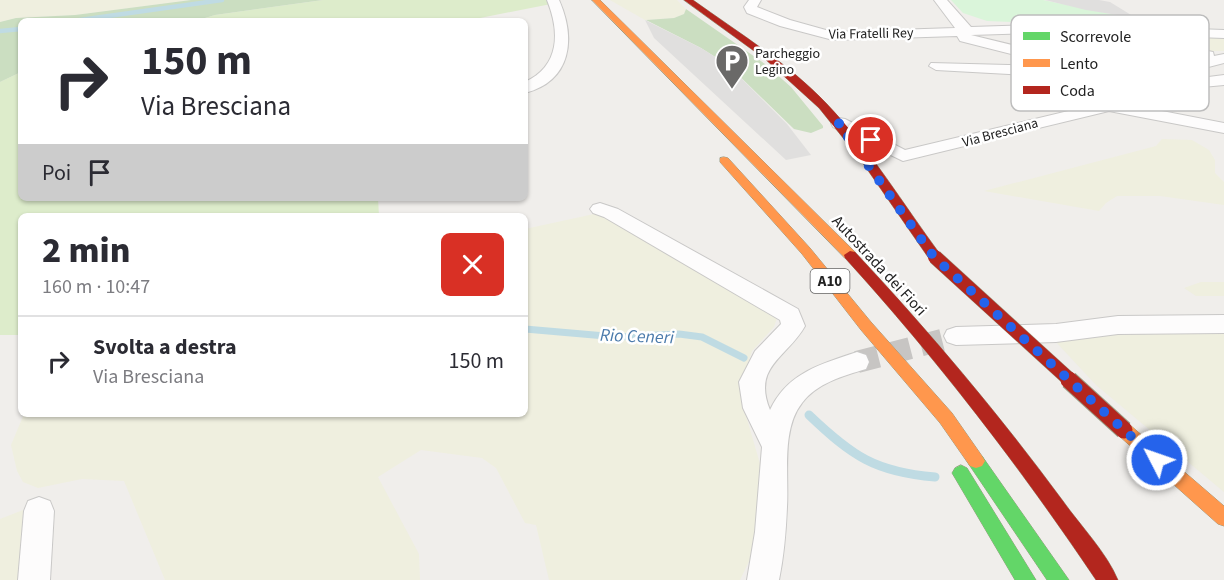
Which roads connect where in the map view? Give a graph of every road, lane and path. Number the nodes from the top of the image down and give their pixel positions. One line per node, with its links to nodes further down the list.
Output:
1 (553, 0): 17 (street)
2 (596, 0): 29 (main road, Autostrada dei Fiori / A10)
3 (688, 0): 20 (main road)
4 (940, 0): 7 (street)
5 (748, 4): 7 (street, Via Fratelli Rey)
6 (1011, 29): 7 (street, Via Fratelli Rey)
7 (960, 30): 10 (street)
8 (1209, 33): 9 (street, Via Fratelli Rey)
9 (1224, 34)
10 (1011, 50)
11 (1224, 56): 12 (street, Via Bresciana)
12 (1209, 61)
13 (936, 66): 14 (street)
14 (1011, 69)
15 (1224, 80): 16 (street)
16 (1209, 82)
17 (528, 87)
18 (1089, 111): 20 (street, Via Bresciana)
19 (1131, 111): 21 (street)
20 (838, 123): 34 (main road, bridge)
21 (1224, 128)
22 (710, 146): 25 (main road, A10)
23 (600, 209): 30 (street)
24 (1224, 324): 26 (street)
25 (866, 326): 28 (main road, A10); 38 (main road, A10)
26 (956, 336)
27 (856, 362): 30 (street)
28 (924, 414)
29 (1009, 443): 33 (main road, A10); 39 (main road, Autostrada dei Fiori / A10)
30 (775, 446): 36 (street)
31 (954, 461): 37 (main road)
32 (39, 511): 35 (street)
33 (1080, 516)
34 (1224, 518)
35 (34, 580)
36 (763, 580)
37 (1026, 580)
38 (1059, 580)
39 (1108, 580)

